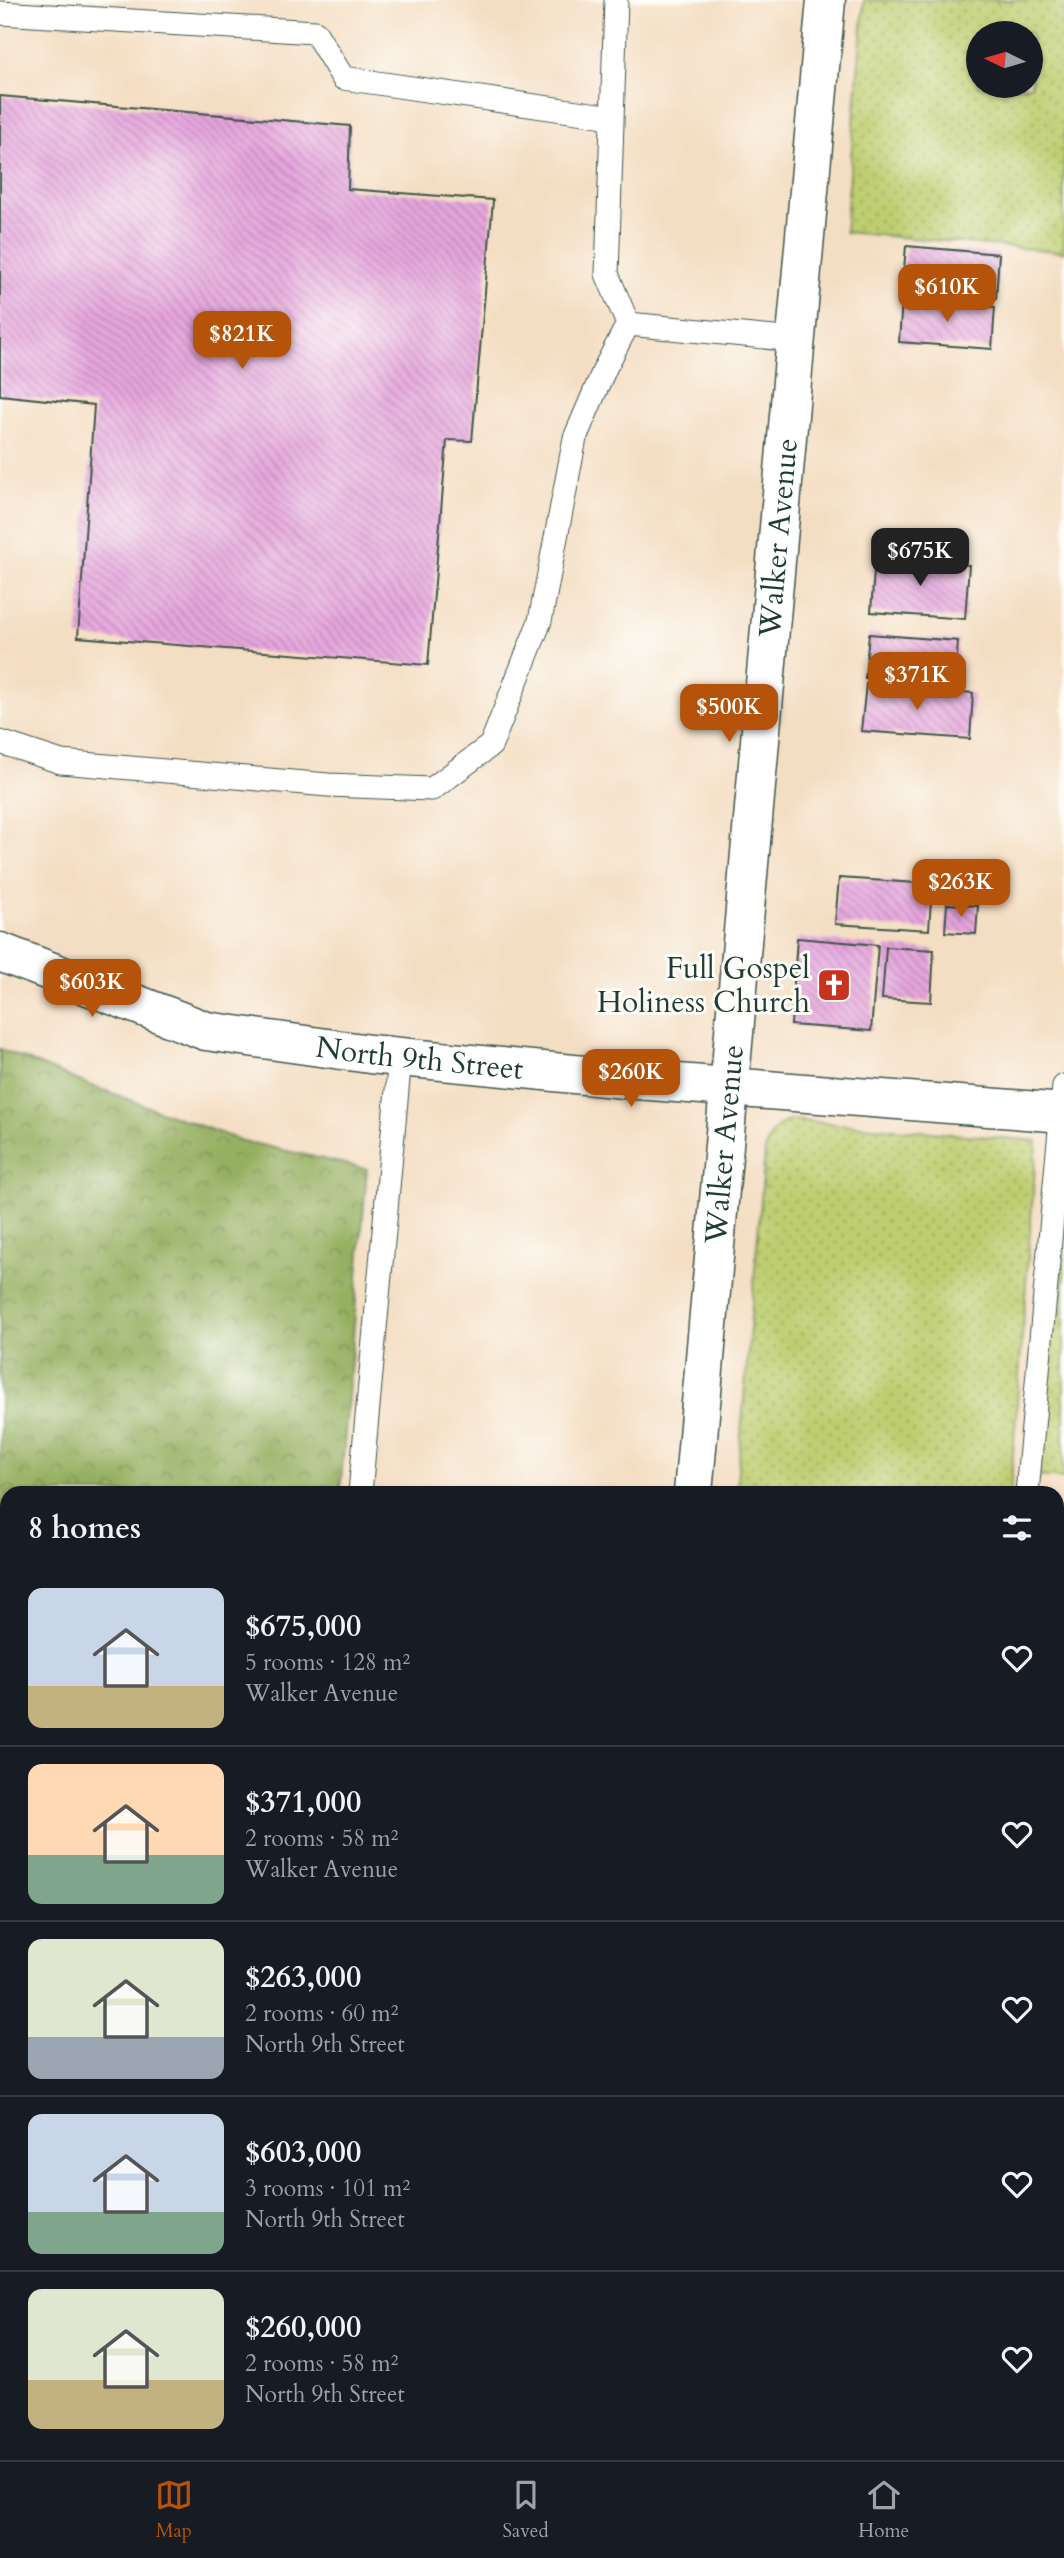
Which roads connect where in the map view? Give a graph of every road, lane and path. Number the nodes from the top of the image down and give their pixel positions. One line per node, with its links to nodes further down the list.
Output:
1 (616, 0): 4 (lane)
2 (825, 0): 6 (street, Walker Avenue)
3 (0, 13): 4 (lane)
4 (612, 117): 5 (lane)
5 (628, 324): 6 (lane); 7 (lane)
6 (795, 340): 10 (street, Walker Avenue)
7 (0, 743)
8 (0, 952): 9 (street, North 9th Street)
9 (400, 1057): 10 (street, North 9th Street); 12 (lane)
10 (728, 1087): 11 (street, North 9th Street); 13 (street, Walker Avenue)
11 (1063, 1104): 14 (lane)
12 (361, 1486)
13 (694, 1486)
14 (1028, 1486)

